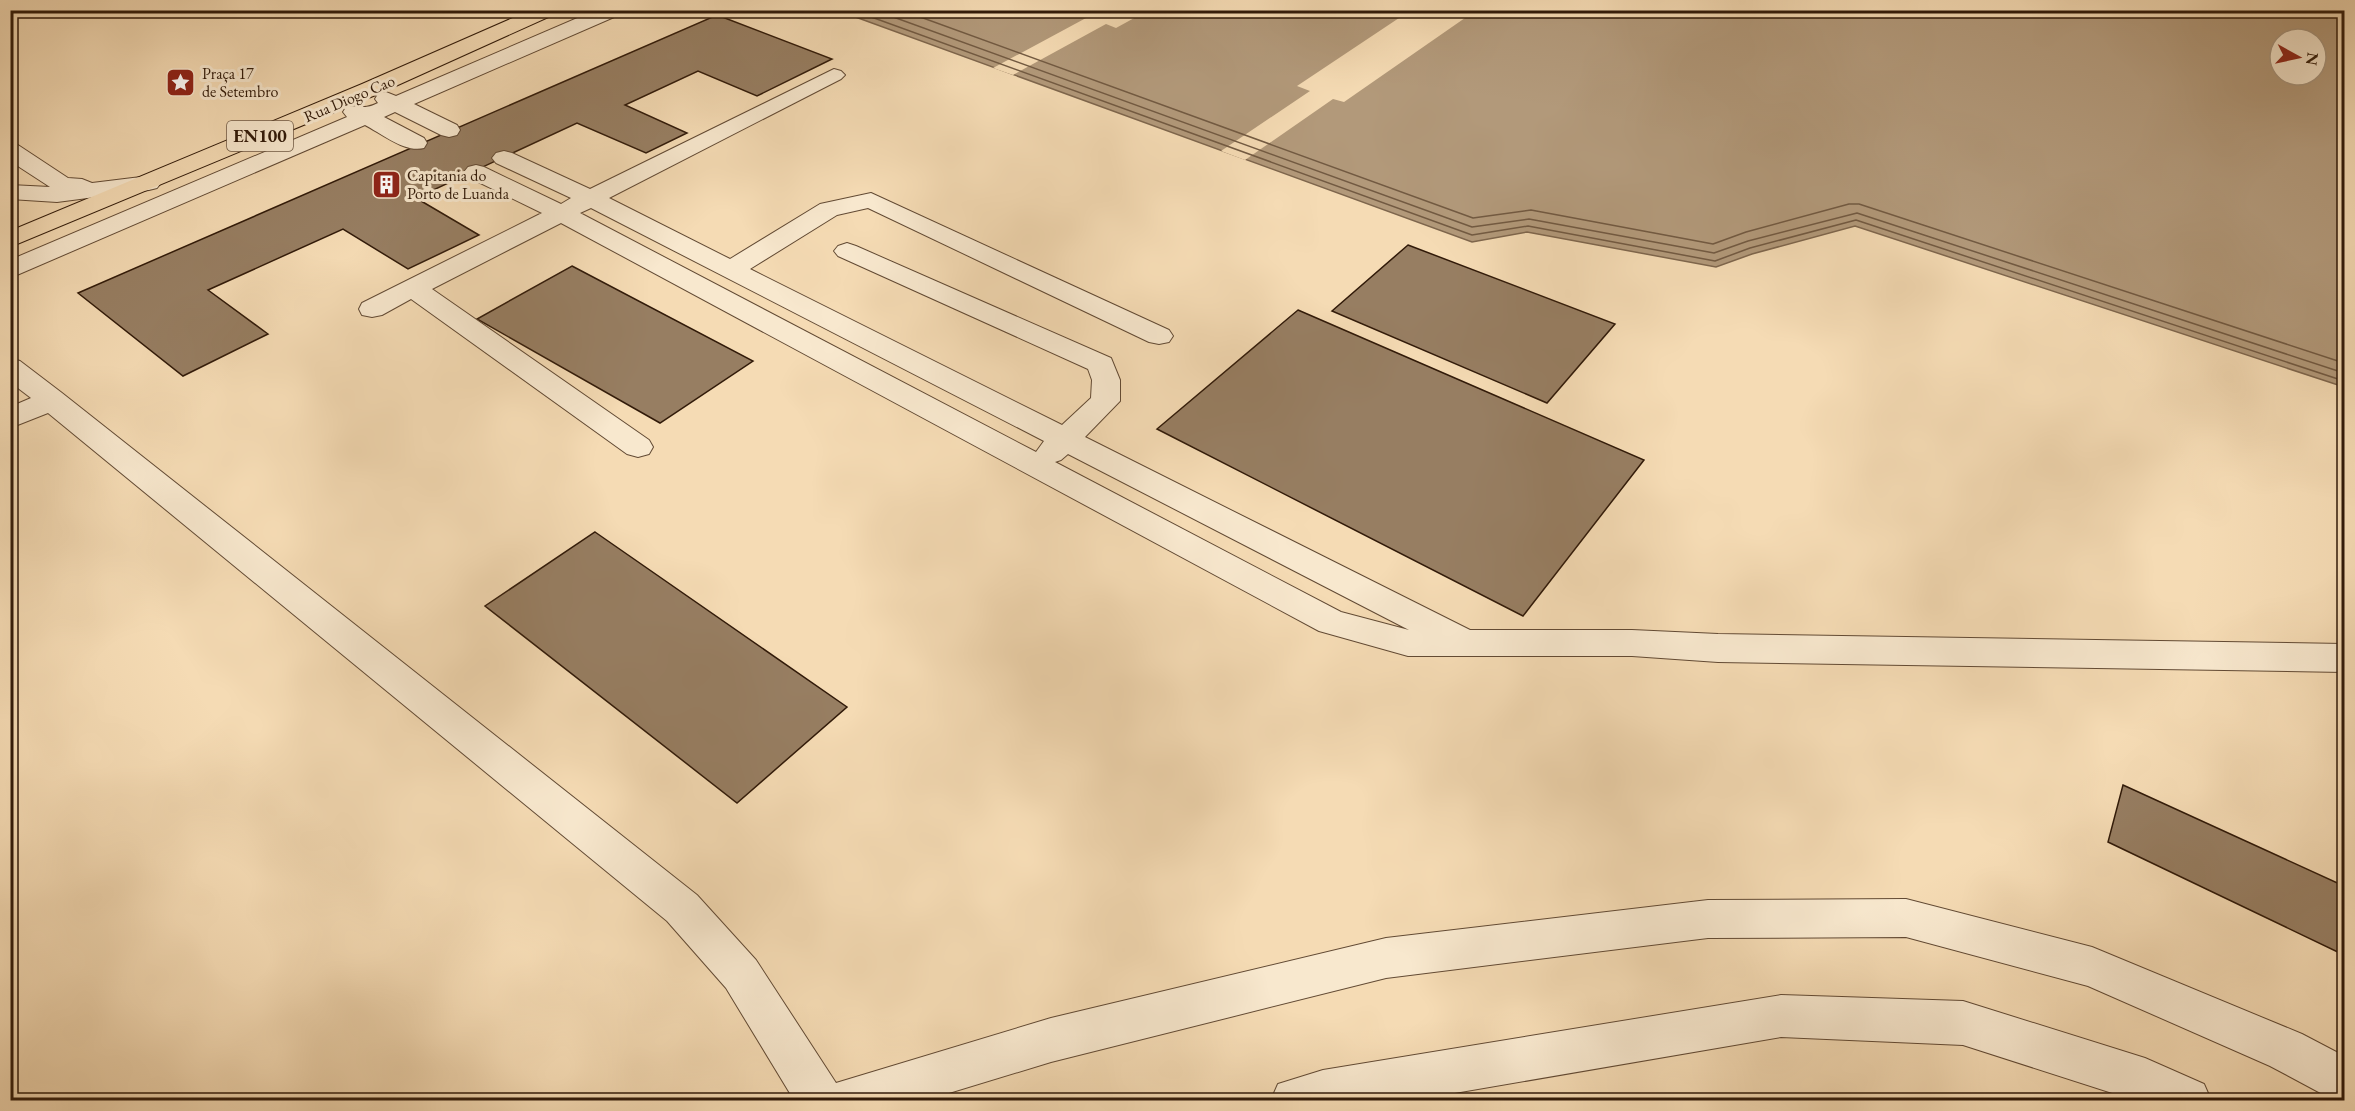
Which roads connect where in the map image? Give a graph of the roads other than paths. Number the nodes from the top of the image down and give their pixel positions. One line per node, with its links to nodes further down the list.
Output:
1 (548, 10): 4 (main road, Rua Diogo Cao / EN100)
2 (614, 10): 6 (lane)
3 (834, 75): 16 (lane)
4 (370, 89): 5 (main road, Rua Diogo Cao / EN100); 6 (lane)
5 (332, 105): 7 (lane); 13 (main road, Rua Diogo Cao / EN100)
6 (397, 105): 7 (lane); 8 (lane)
7 (368, 117): 9 (lane); 21 (lane)
8 (449, 130)
9 (416, 143)
10 (10, 150): 14 (lane)
11 (504, 158): 16 (lane)
12 (476, 172): 17 (lane)
13 (149, 183): 14 (lane); 18 (main road, EN100)
14 (105, 188): 15 (lane)
15 (10, 192)
16 (592, 199): 17 (lane); 20 (lane)
17 (563, 214): 22 (lane); 23 (lane)
18 (10, 240)
19 (847, 250): 29 (lane)
20 (720, 264): 22 (lane); 25 (lane); 29 (lane)
21 (10, 270)
22 (679, 275): 31 (lane)
23 (414, 289): 24 (lane); 30 (lane)
24 (372, 309)
25 (1159, 336)
26 (10, 367): 27 (lane)
27 (52, 400): 28 (lane); 35 (lane)
28 (10, 418)
29 (1066, 440): 31 (lane); 32 (lane)
30 (638, 447)
31 (1034, 465): 32 (lane)
32 (1469, 645): 33 (lane)
33 (2344, 658)
34 (2344, 1081): 36 (lane)
35 (820, 1101)
36 (852, 1101)
37 (1294, 1101): 38 (lane)
38 (2188, 1101)

